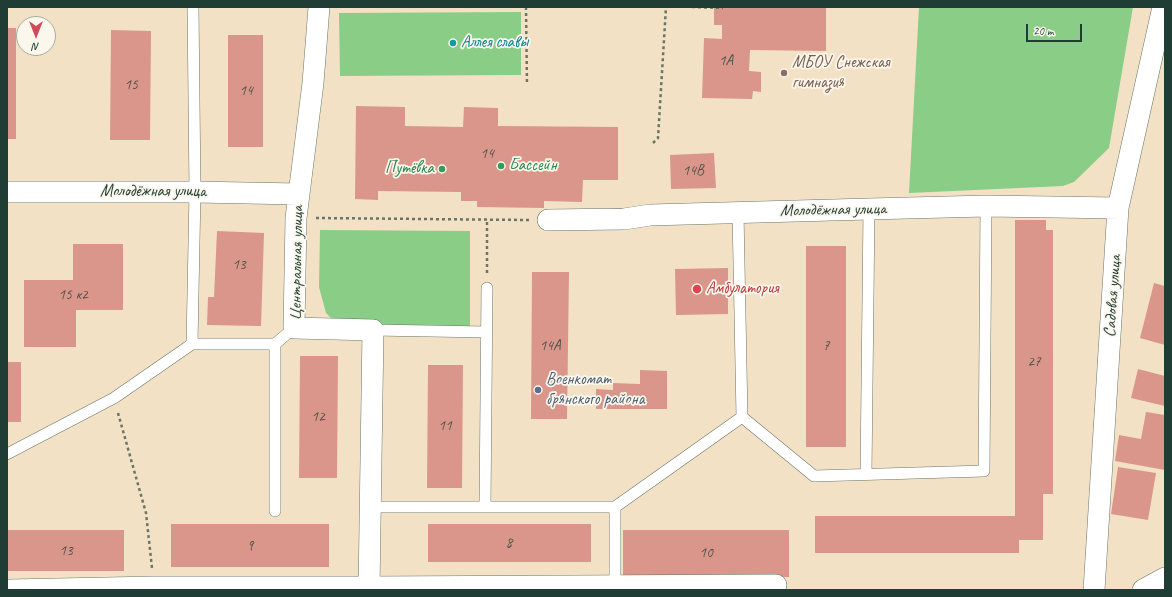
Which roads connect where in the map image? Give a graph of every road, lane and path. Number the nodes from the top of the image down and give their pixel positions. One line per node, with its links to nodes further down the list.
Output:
1 (193, 7): 11 (lane)
2 (319, 7): 12 (street, Центральная улица)
3 (526, 7): 8 (path)
4 (666, 7): 9 (path)
5 (692, 7): 7 (path)
6 (1163, 7): 14 (street, Садовая улица)
7 (724, 8)
8 (527, 85)
9 (653, 143)
10 (7, 192): 11 (street, Молодёжная улица)
11 (195, 192): 12 (street, Молодёжная улица); 24 (lane)
12 (298, 194): 17 (street, Центральная улица)
13 (986, 206): 14 (street, Молодёжная улица); 15 (street, Молодёжная улица); 29 (lane)
14 (1118, 208): 40 (street, Садовая улица)
15 (869, 209): 16 (street, Молодёжная улица); 29 (lane)
16 (738, 212): 19 (street, Молодёжная улица); 27 (lane)
17 (296, 218): 18 (path); 21 (street, Центральная улица)
18 (487, 219): 19 (path); 20 (path)
19 (548, 220)
20 (486, 288): 23 (lane)
21 (294, 328): 22 (street, Центральная улица); 25 (lane)
22 (373, 330): 23 (lane); 30 (street)
23 (486, 332): 31 (lane)
24 (192, 344): 25 (lane); 26 (lane)
25 (275, 344): 33 (lane)
26 (114, 398): 28 (lane); 37 (path)
27 (742, 417): 29 (lane); 32 (lane)
28 (7, 454)
29 (866, 474)
30 (370, 507): 31 (lane); 38 (street)
31 (485, 507): 32 (lane)
32 (615, 507): 35 (lane)
33 (275, 511)
34 (1165, 578): 41 (street)
35 (614, 585): 36 (street); 38 (street)
36 (776, 585)
37 (154, 586): 38 (street); 39 (street)
38 (369, 589)
39 (9, 590)
40 (1094, 590)
41 (1143, 590)

